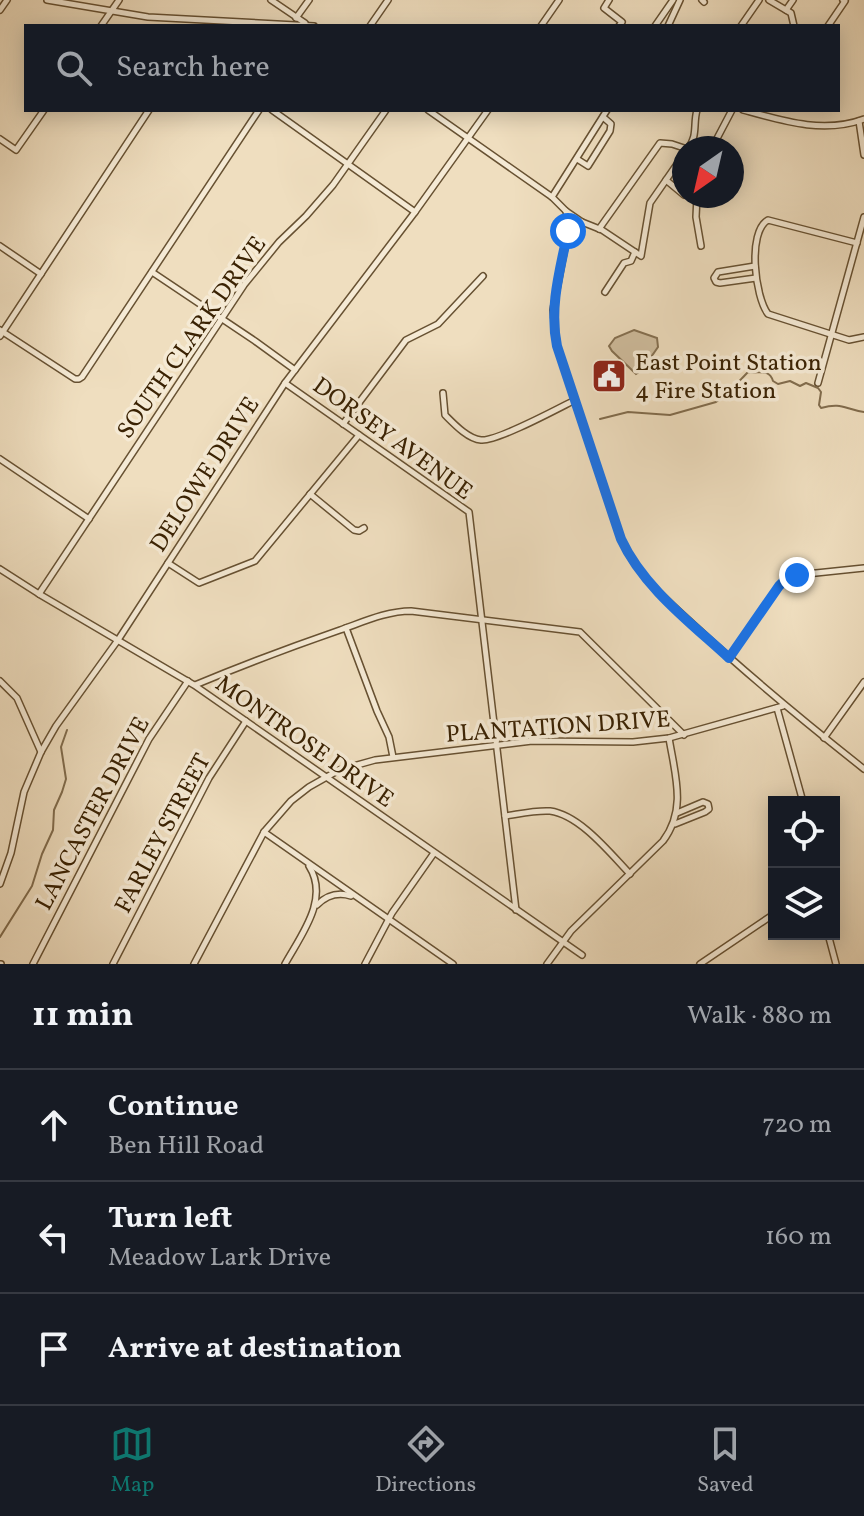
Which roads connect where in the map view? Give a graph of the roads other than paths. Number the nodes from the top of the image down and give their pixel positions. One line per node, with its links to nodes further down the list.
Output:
1 (7, 0): 15 (street)
2 (47, 0): 17 (street)
3 (119, 0): 17 (street)
4 (271, 0): 18 (street)
5 (309, 0): 18 (street)
6 (388, 0): 23 (street)
7 (559, 0): 24 (street)
8 (609, 0): 25 (street)
9 (673, 0): 26 (street)
10 (680, 0): 27 (street)
11 (759, 0): 28 (street)
12 (769, 0): 16 (street)
13 (793, 0): 16 (street)
14 (843, 0): 30 (street)
15 (0, 10)
16 (786, 10): 29 (street)
17 (110, 12): 19 (street); 20 (street)
18 (296, 18): 22 (street)
19 (186, 23): 21 (street)
20 (102, 24)
21 (212, 24)
22 (306, 24)
23 (371, 24)
24 (542, 24)
25 (620, 24)
26 (656, 24)
27 (669, 24)
28 (742, 24)
29 (794, 24)
30 (829, 24)
31 (43, 112): 47 (street)
32 (148, 112): 69 (street)
33 (258, 112): 68 (street)
34 (275, 112): 51 (street)
35 (385, 112): 51 (street, SOUTH CLARK DRIVE)
36 (431, 112): 46 (street)
37 (487, 112): 46 (street, DELOWE DRIVE)
38 (606, 112): 42 (street)
39 (696, 112): 44 (street)
40 (731, 112): 45 (street)
41 (750, 112): 43 (street)
42 (603, 117): 50 (street); 50 (street)
43 (861, 120): 49 (street)
44 (694, 136)
45 (718, 136)
46 (468, 138): 55 (street); 58 (street, DELOWE DRIVE)
47 (0, 139)
48 (672, 144): 61 (street)
49 (864, 155)
50 (577, 159): 55 (street)
51 (348, 164): 58 (street); 73 (street, SOUTH CLARK DRIVE)
52 (672, 171): 53 (street)
53 (666, 180): 54 (street); 66 (street)
54 (672, 185)
55 (552, 197): 57 (street)
56 (697, 208): 65 (street)
57 (566, 211): 60 (street); 62 (street)
58 (415, 212): 77 (street, DELOWE DRIVE)
59 (864, 217): 63 (street)
60 (582, 222): 61 (street); 62 (street)
61 (599, 229): 66 (street)
62 (568, 231): 81 (street)
63 (857, 243): 67 (street); 75 (street)
64 (0, 246): 69 (street)
65 (701, 246)
66 (635, 252): 72 (street)
67 (755, 266): 71 (street); 71 (street)
68 (152, 272): 73 (street, DORSEY AVENUE); 74 (street)
69 (41, 274): 74 (street)
70 (483, 276): 82 (street)
71 (756, 278): 75 (street)
72 (605, 292)
73 (221, 318): 77 (street, DORSEY AVENUE); 86 (street, SOUTH CLARK DRIVE)
74 (1, 333)
75 (832, 334): 76 (street); 79 (street)
76 (864, 337)
77 (295, 370): 78 (street, DELOWE DRIVE)
78 (285, 383): 82 (street, DORSEY AVENUE); 88 (street, DELOWE DRIVE)
79 (818, 383)
80 (443, 393): 81 (street)
81 (575, 400): 95 (street)
82 (343, 424): 83 (street, DORSEY AVENUE)
83 (359, 435): 85 (street); 92 (street, DORSEY AVENUE)
84 (0, 459): 86 (street)
85 (310, 494): 87 (street); 88 (street)
86 (89, 519): 91 (street, SOUTH CLARK DRIVE)
87 (364, 528)
88 (168, 563): 94 (street, DELOWE DRIVE)
89 (864, 568): 95 (street)
90 (0, 569): 91 (street, MONTROSE DRIVE)
91 (39, 594): 94 (street, MONTROSE DRIVE)
92 (482, 619): 93 (street); 102 (street); 105 (street, DORSEY AVENUE)
93 (346, 628): 98 (street); 107 (street)
94 (118, 640): 98 (street, MONTROSE DRIVE); 106 (street, DELOWE DRIVE)
95 (729, 658): 99 (street)
96 (0, 681): 106 (street)
97 (864, 682): 104 (street)
98 (191, 683): 101 (street, MONTROSE DRIVE); 127 (street, LANCASTER DRIVE)
99 (784, 706): 100 (street, PLANTATION DRIVE); 104 (street)
100 (777, 708): 102 (street, PLANTATION DRIVE); 110 (street)
101 (246, 721): 109 (street, MONTROSE DRIVE); 128 (street, FARLEY STREET)
102 (684, 735): 103 (street, PLANTATION DRIVE)
103 (669, 738): 105 (street, PLANTATION DRIVE); 111 (street)
104 (824, 738): 108 (street)
105 (496, 745): 107 (street, PLANTATION DRIVE); 112 (street, DORSEY AVENUE)
106 (41, 752): 118 (street, DELOWE DRIVE)
107 (393, 757): 109 (street, PLANTATION DRIVE)
108 (864, 769)
109 (326, 777): 114 (street, PLANTATION DRIVE); 115 (street, MONTROSE DRIVE)
110 (801, 796)
111 (677, 813): 113 (street); 113 (street)
112 (505, 816): 117 (street); 121 (street, DORSEY AVENUE)
113 (674, 824): 117 (street)
114 (264, 832): 116 (street); 129 (street, PLANTATION DRIVE)
115 (434, 853): 121 (street, MONTROSE DRIVE); 123 (street)
116 (307, 863): 119 (street); 120 (street)
117 (630, 874): 125 (street)
118 (0, 884)
119 (316, 906): 120 (street); 130 (street)
120 (369, 906): 123 (street)
121 (516, 910): 125 (street, MONTROSE DRIVE)
122 (768, 918): 134 (street)
123 (388, 919): 131 (street); 132 (street)
124 (830, 940): 135 (street)
125 (563, 942): 126 (street, MONTROSE DRIVE); 133 (street)
126 (582, 955)
127 (33, 964)
128 (113, 964)
129 (194, 964)
130 (285, 964)
131 (365, 964)
132 (453, 964)
133 (547, 964)
134 (700, 964)
135 (836, 964)

